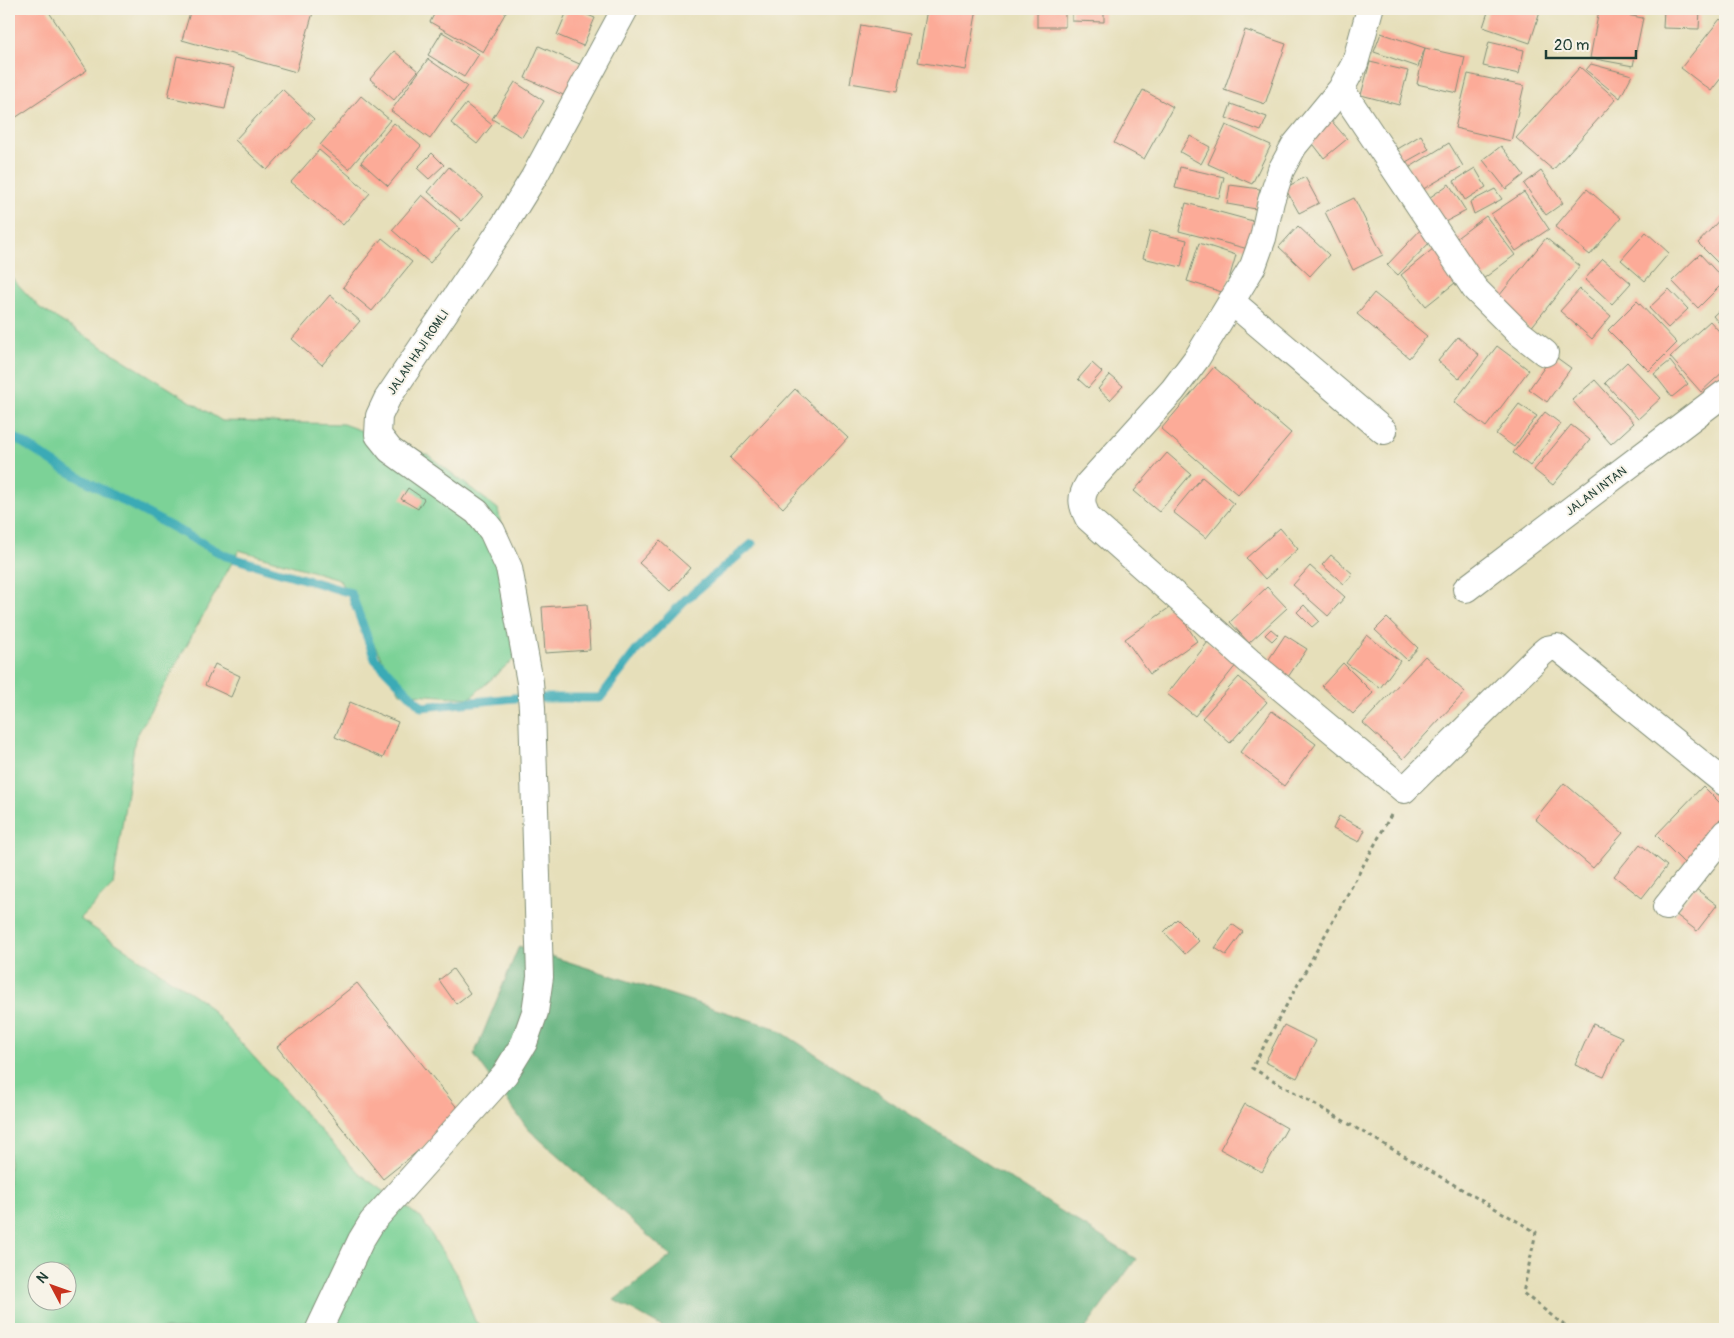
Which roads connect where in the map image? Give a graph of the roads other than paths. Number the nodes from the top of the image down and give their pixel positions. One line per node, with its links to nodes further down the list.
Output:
1 (625, 9): 12 (street, JALAN HAJI ROMLI)
2 (1370, 9): 3 (street)
3 (1341, 89): 4 (street); 5 (street)
4 (1231, 301): 7 (street); 9 (street)
5 (1545, 354)
6 (1725, 393): 8 (street, JALAN INTAN)
7 (1384, 431)
8 (1466, 588)
9 (1725, 782)
10 (1725, 833): 11 (street)
11 (1666, 907)
12 (319, 1329)

